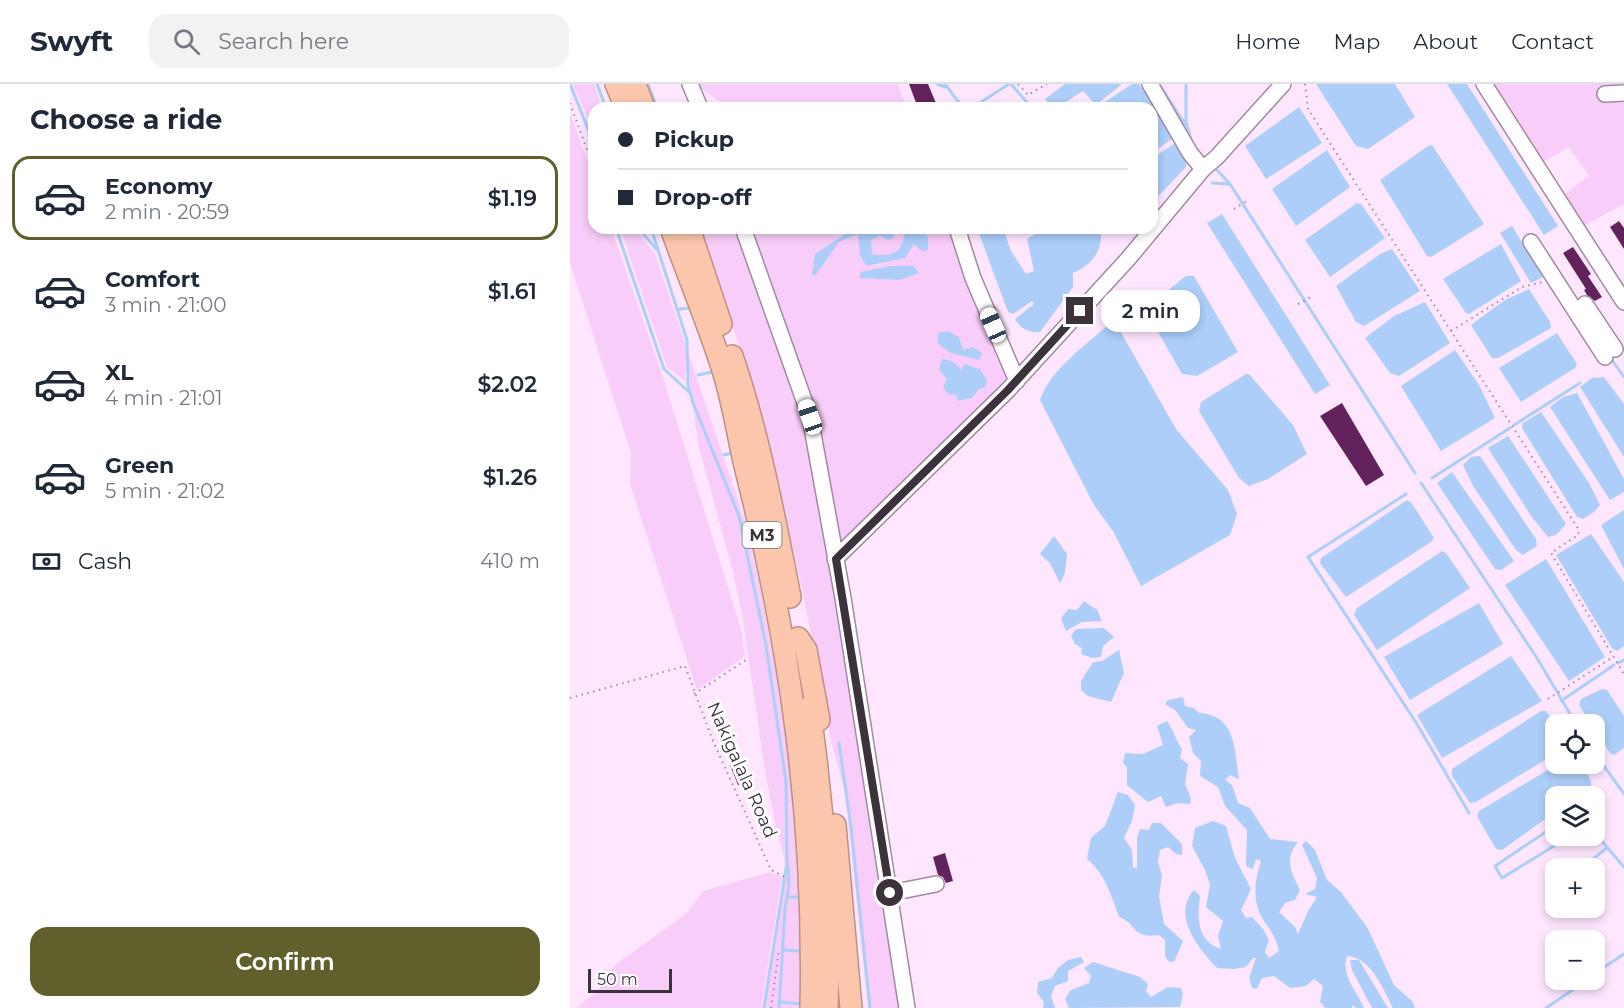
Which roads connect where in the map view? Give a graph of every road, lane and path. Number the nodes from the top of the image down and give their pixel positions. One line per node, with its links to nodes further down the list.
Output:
1 (616, 84): 12 (highway)
2 (634, 84): 13 (highway)
3 (690, 84): 14 (street)
4 (1018, 84): 5 (path)
5 (1047, 84)
6 (1150, 84): 17 (street)
7 (1283, 84): 17 (street)
8 (1305, 84): 32 (path)
9 (1484, 84): 29 (street)
10 (1624, 93): 11 (street)
11 (1605, 94)
12 (624, 102)
13 (642, 102)
14 (698, 102)
15 (570, 103): 16 (path)
16 (588, 152)
17 (1203, 168): 20 (street)
18 (1247, 201): 19 (path)
19 (1234, 209)
20 (1158, 223)
21 (673, 234): 47 (highway, M3)
22 (691, 234): 35 (highway, M3)
23 (745, 234): 34 (street)
24 (959, 234): 33 (street)
25 (1149, 234): 33 (street)
26 (1531, 242): 31 (street)
27 (1549, 280): 32 (path)
28 (1311, 297): 30 (path)
29 (1624, 302)
30 (1298, 304)
31 (1585, 304)
32 (1451, 331): 36 (path)
33 (1017, 381): 34 (street)
34 (836, 559): 44 (street)
35 (798, 638): 48 (highway, M3); 49 (highway)
36 (1613, 657): 38 (path); 41 (path)
37 (746, 660): 39 (path)
38 (1624, 674)
39 (694, 694): 40 (path, Nakigalala Road); 42 (path, Nakigalala Road)
40 (570, 698)
41 (1548, 699)
42 (785, 877)
43 (936, 884): 44 (street)
44 (890, 893): 50 (street)
45 (779, 949): 46 (path)
46 (771, 1008)
47 (811, 1008)
48 (827, 1008)
49 (851, 1008)
50 (907, 1008)

